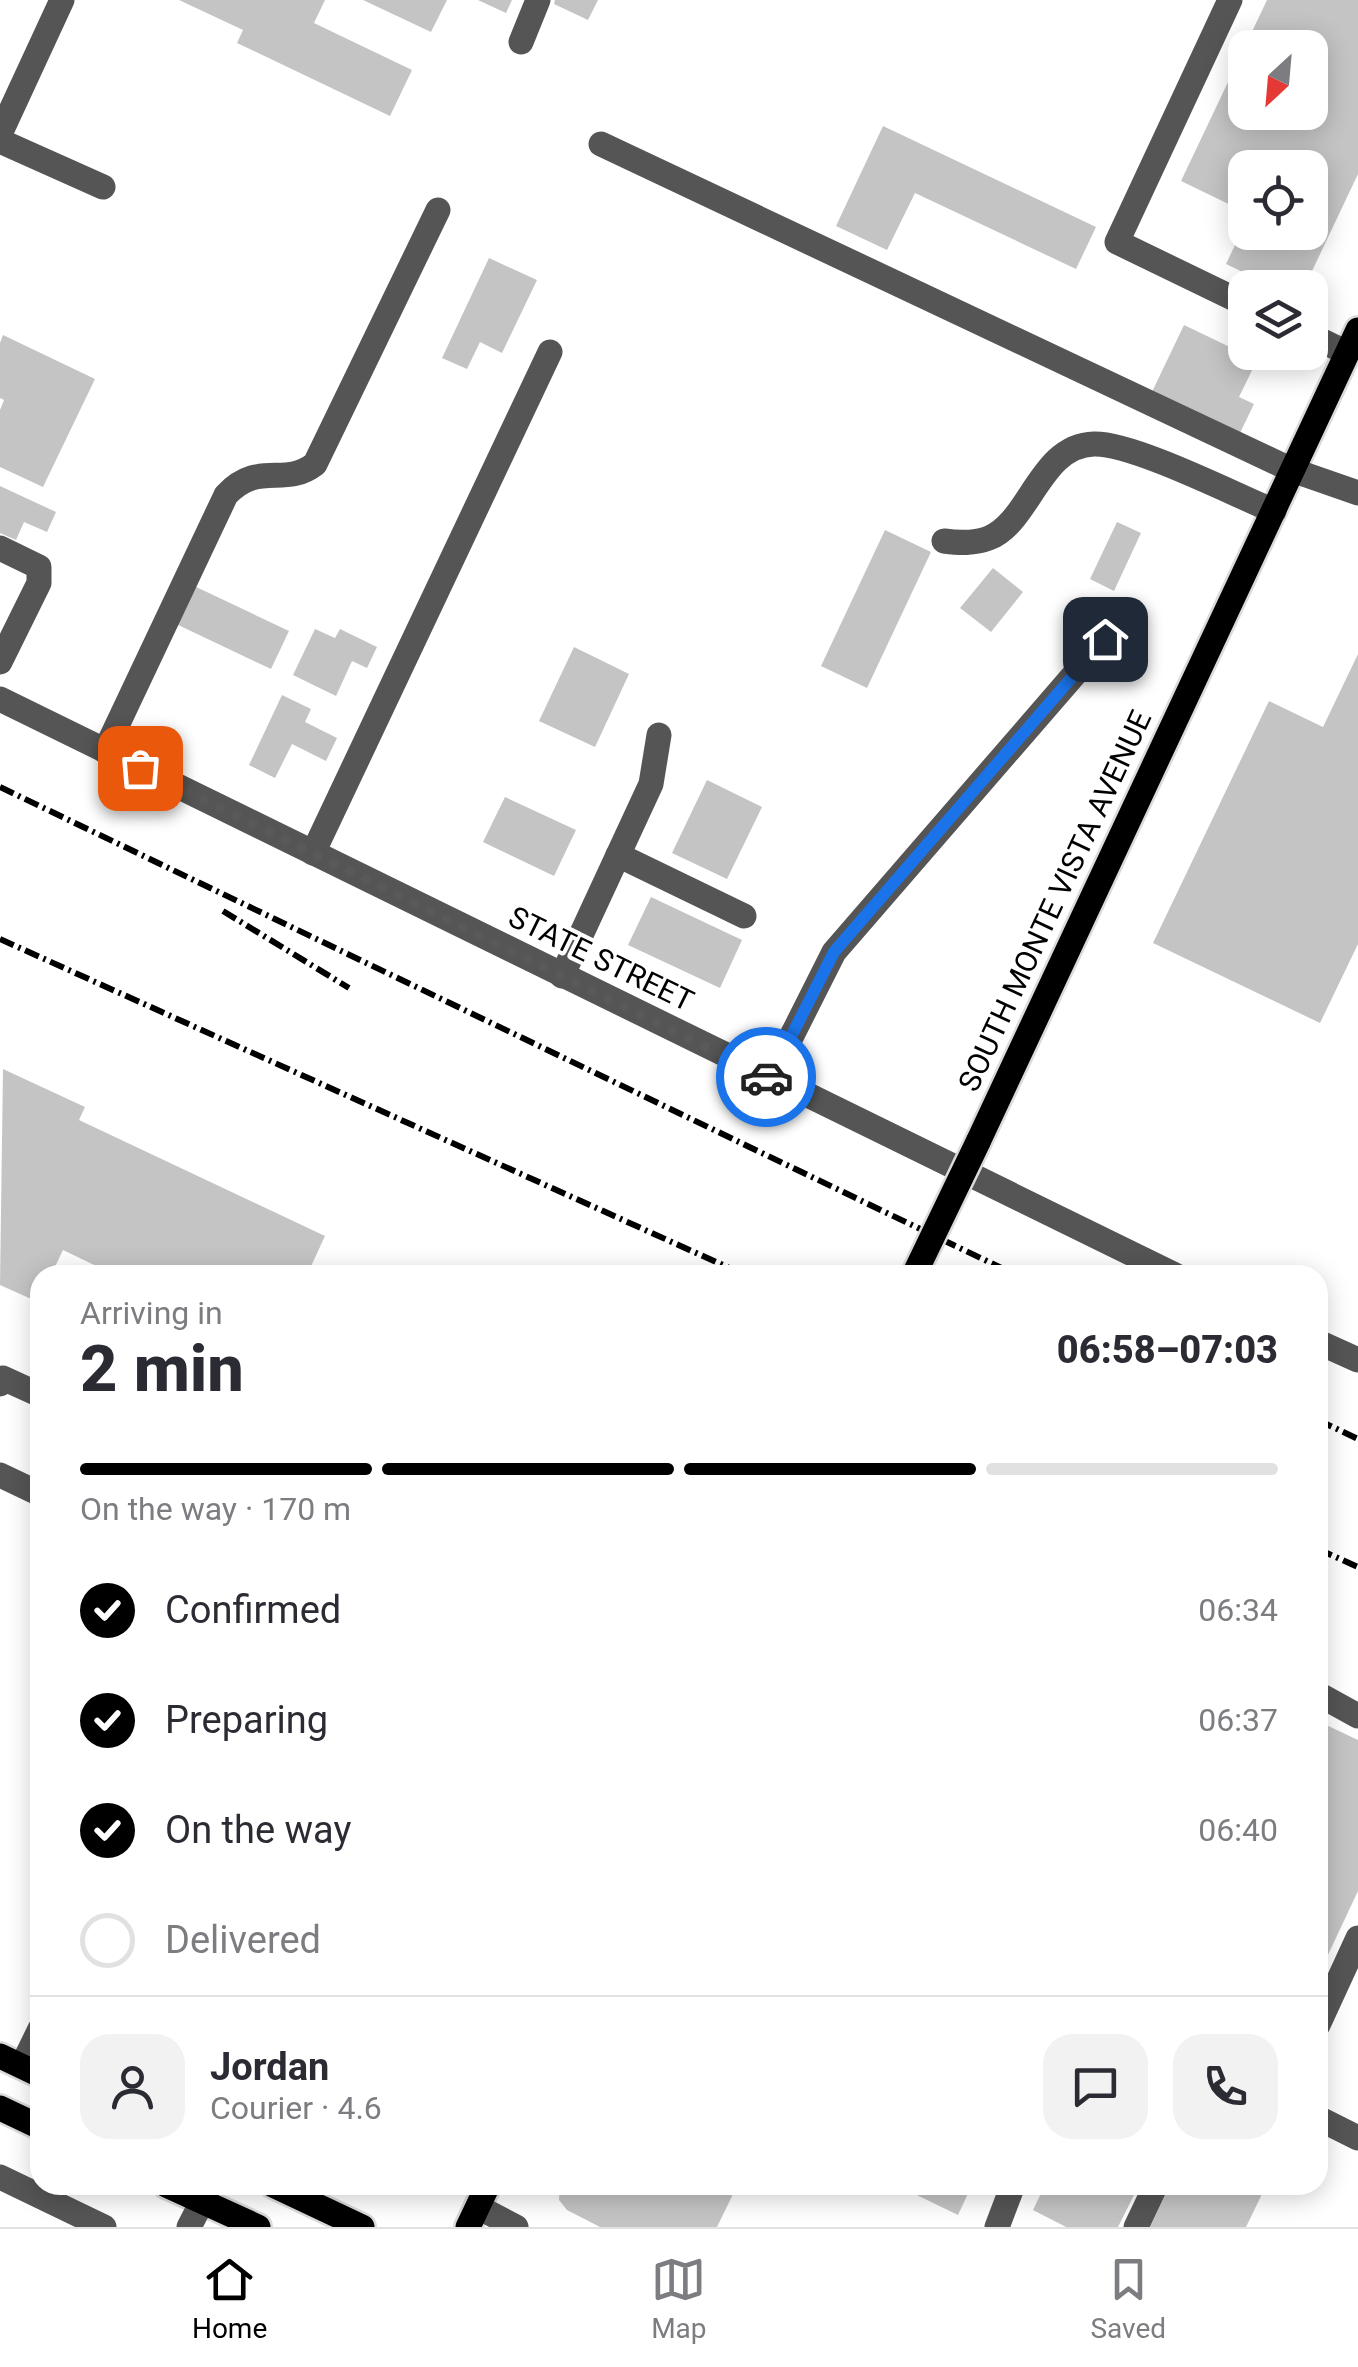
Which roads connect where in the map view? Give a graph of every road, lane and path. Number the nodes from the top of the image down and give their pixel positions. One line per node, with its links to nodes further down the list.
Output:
1 (62, 0): 5 (street)
2 (538, 0): 4 (street)
3 (1230, 0): 9 (street)
4 (521, 42)
5 (2, 127): 7 (street)
6 (601, 144): 13 (street)
7 (103, 186)
8 (438, 210): 22 (street)
9 (1228, 296)
10 (1328, 339): 11 (street)
11 (1353, 342): 13 (main road, SOUTH MONTE VISTA AVENUE)
12 (550, 352): 23 (street)
13 (1292, 470): 14 (street); 15 (main road, SOUTH MONTE VISTA AVENUE)
14 (1358, 493)
15 (1274, 511): 16 (street); 28 (main road, SOUTH MONTE VISTA AVENUE, bridge)
16 (944, 541)
17 (0, 548): 19 (street)
18 (1105, 639): 27 (street)
19 (0, 662)
20 (0, 699): 22 (street, STATE STREET)
21 (659, 736): 24 (street)
22 (105, 750): 23 (street, STATE STREET)
23 (312, 853): 26 (street, STATE STREET)
24 (618, 855): 25 (street); 26 (street)
25 (744, 916)
26 (562, 976): 27 (street, STATE STREET)
27 (770, 1078): 29 (street, STATE STREET)
28 (919, 1265)
29 (1153, 1265)
30 (1328, 1346): 31 (street)
31 (1358, 1360)
32 (1, 1379): 33 (street)
33 (30, 1391)
34 (0, 1475): 35 (street)
35 (30, 1489)
36 (1328, 1700): 37 (street)
37 (1358, 1716)
38 (1358, 1938): 39 (street)
39 (1328, 2003)
40 (0, 2108): 41 (main road)
41 (30, 2122)
42 (1328, 2123): 43 (street)
43 (1358, 2138)
44 (0, 2176): 45 (street)
45 (30, 2191)
46 (39, 2195): 54 (street)
47 (187, 2195): 51 (main road)
48 (295, 2195): 57 (main road)
49 (1009, 2195): 53 (street)
50 (1151, 2195): 59 (street)
51 (202, 2202): 55 (street); 56 (main road)
52 (478, 2206): 58 (street)
53 (997, 2226)
54 (104, 2227)
55 (189, 2227)
56 (258, 2227)
57 (362, 2227)
58 (516, 2227)
59 (1136, 2227)

